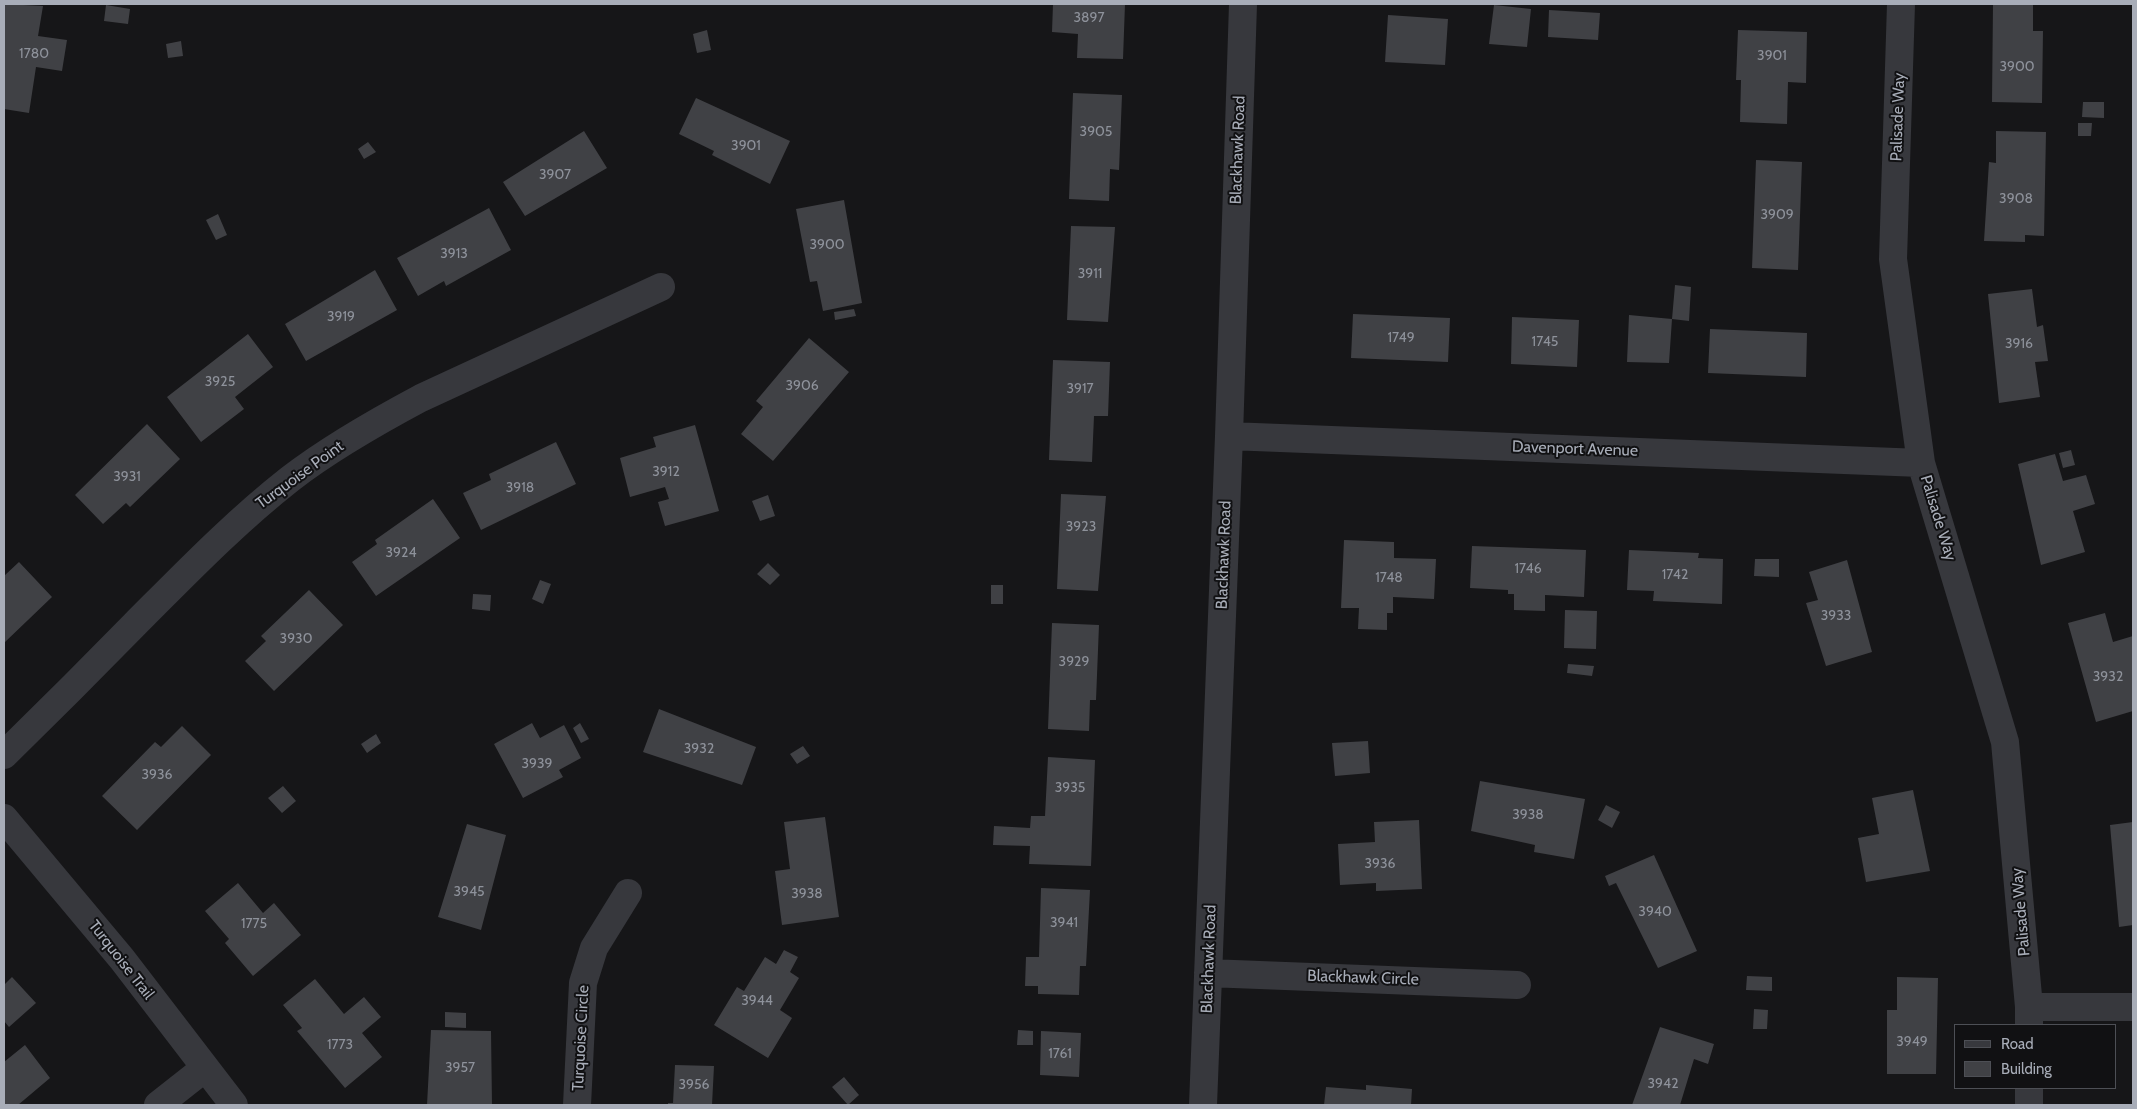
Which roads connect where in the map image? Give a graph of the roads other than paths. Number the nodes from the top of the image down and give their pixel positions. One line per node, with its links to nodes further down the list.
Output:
1 (1243, 4): 4 (street, Blackhawk Road)
2 (1901, 4): 5 (street, Palisade Way)
3 (661, 287): 6 (street, Turquoise Point)
4 (1229, 436): 5 (street, Davenport Avenue); 9 (street, Blackhawk Road)
5 (1921, 463): 12 (street, Palisade Way)
6 (4, 755)
7 (4, 818): 13 (street, Turquoise Trail)
8 (628, 893): 17 (street, Turquoise Circle)
9 (1208, 973): 10 (street, Blackhawk Circle); 18 (street, Blackhawk Road)
10 (1517, 984)
11 (2133, 1007): 12 (street)
12 (2029, 1016)
13 (205, 1068): 15 (street); 16 (street, Turquoise Trail)
14 (2029, 1089): 19 (street)
15 (158, 1105)
16 (234, 1105)
17 (577, 1105)
18 (1203, 1105)
19 (2029, 1105)

